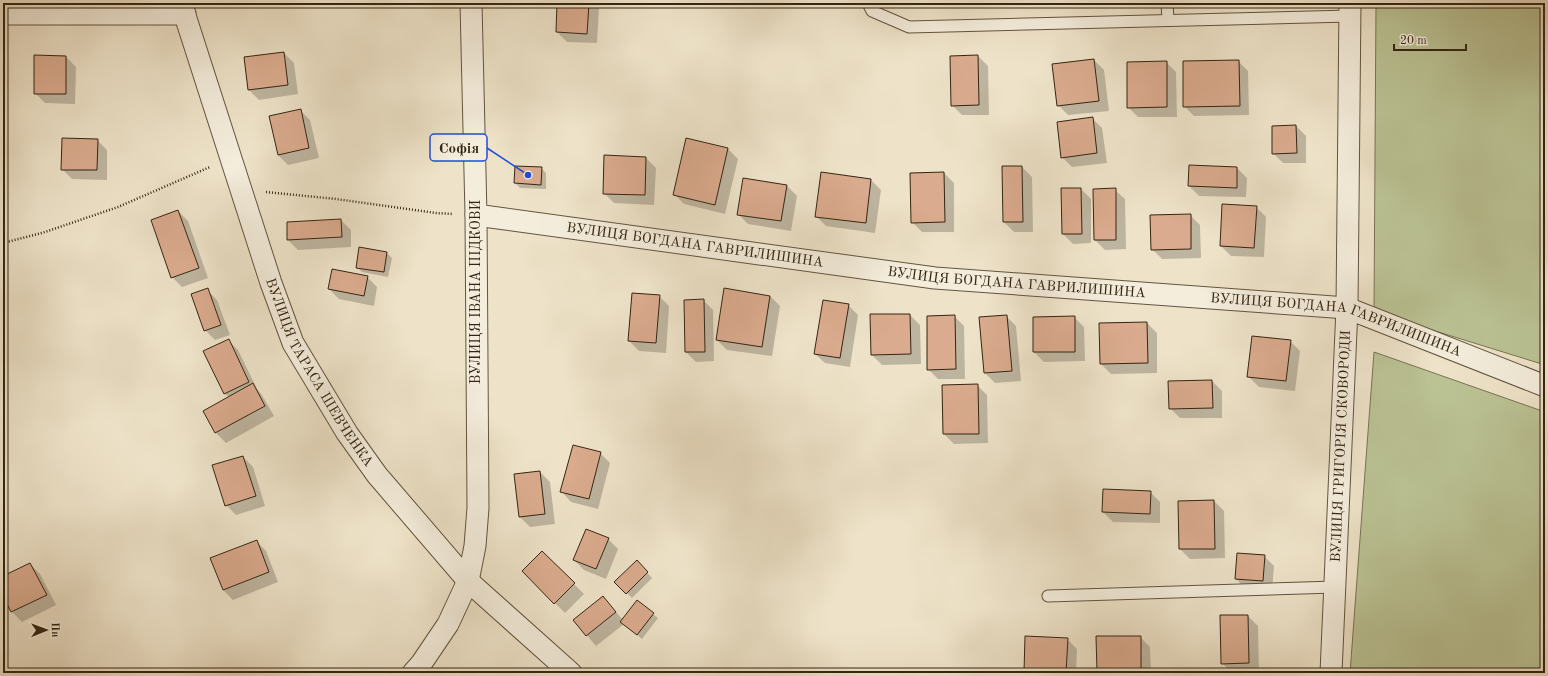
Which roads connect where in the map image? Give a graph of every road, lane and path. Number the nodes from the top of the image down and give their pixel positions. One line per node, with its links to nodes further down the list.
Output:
1 (471, 3): 10 (street, ВУЛИЦЯ ІВАНА ПІДКОВИ)
2 (868, 3): 7 (lane)
3 (1167, 3): 7 (lane)
4 (183, 9): 6 (street); 8 (street, ВУЛИЦЯ ТАРАСА ШЕВЧЕНКА)
5 (1350, 9): 7 (lane); 12 (street, ВУЛИЦЯ ГРИГОРІЯ СКОВОРОДИ)
6 (3, 14)
7 (1168, 20)
8 (231, 158): 9 (street, ВУЛИЦЯ ТАРАСА ШЕВЧЕНКА); 11 (path)
9 (241, 190): 10 (path); 14 (street, ВУЛИЦЯ ТАРАСА ШЕВЧЕНКА)
10 (476, 215): 12 (street, ВУЛИЦЯ БОГДАНА ГАВРИЛИШИНА); 14 (street, ВУЛИЦЯ ІВАНА ПІДКОВИ)
11 (3, 243)
12 (1347, 308): 13 (street, ВУЛИЦЯ БОГДАНА ГАВРИЛИШИНА); 15 (street, ВУЛИЦЯ ГРИГОРІЯ СКОВОРОДИ)
13 (1545, 386)
14 (468, 581): 17 (street, ВУЛИЦЯ ІВАНА ПІДКОВИ); 18 (street, ВУЛИЦЯ ТАРАСА ШЕВЧЕНКА)
15 (1335, 588): 16 (lane); 19 (street, ВУЛИЦЯ ГРИГОРІЯ СКОВОРОДИ)
16 (1048, 596)
17 (413, 673)
18 (571, 673)
19 (1331, 673)

